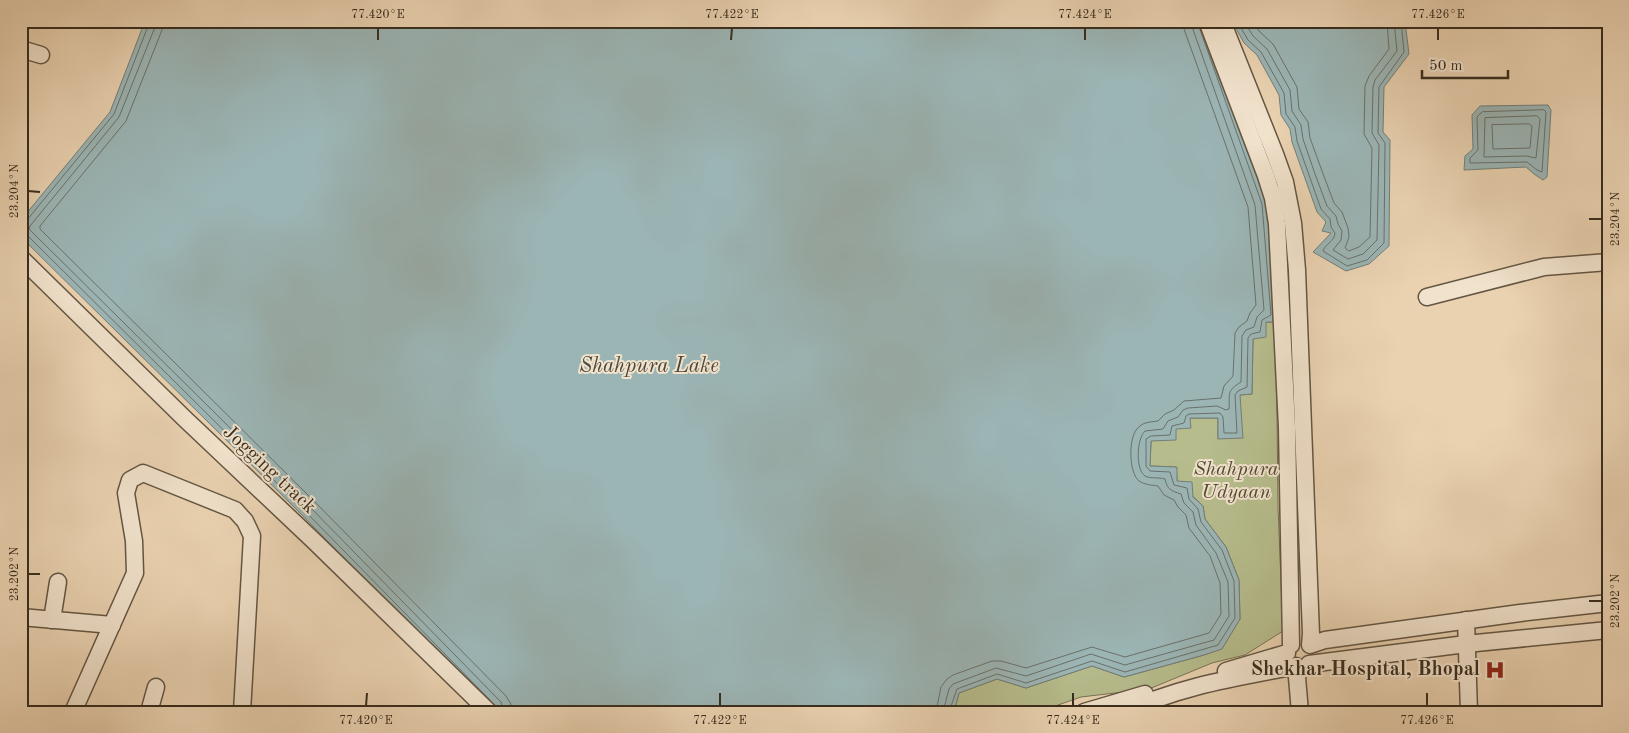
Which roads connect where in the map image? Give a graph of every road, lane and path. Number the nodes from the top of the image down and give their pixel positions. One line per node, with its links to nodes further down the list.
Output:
1 (1206, 21): 17 (street)
2 (1222, 21): 16 (street)
3 (21, 49): 4 (street)
4 (41, 55)
5 (21, 258): 23 (street, Jogging track)
6 (1608, 262): 7 (street)
7 (1427, 297)
8 (58, 582): 11 (street)
9 (1608, 603): 12 (street)
10 (21, 617): 11 (street)
11 (52, 620): 13 (street)
12 (1466, 620): 15 (street); 16 (street)
13 (112, 625): 20 (street); 22 (street)
14 (1608, 630): 15 (street)
15 (1466, 644): 17 (street); 27 (street)
16 (1310, 645): 17 (street)
17 (1296, 657): 19 (street); 24 (street); 26 (street)
18 (156, 687): 21 (street)
19 (1154, 706): 25 (street)
20 (73, 712)
21 (149, 712)
22 (242, 712)
23 (489, 712)
24 (1084, 712)
25 (1126, 712)
26 (1300, 712)
27 (1469, 712)

